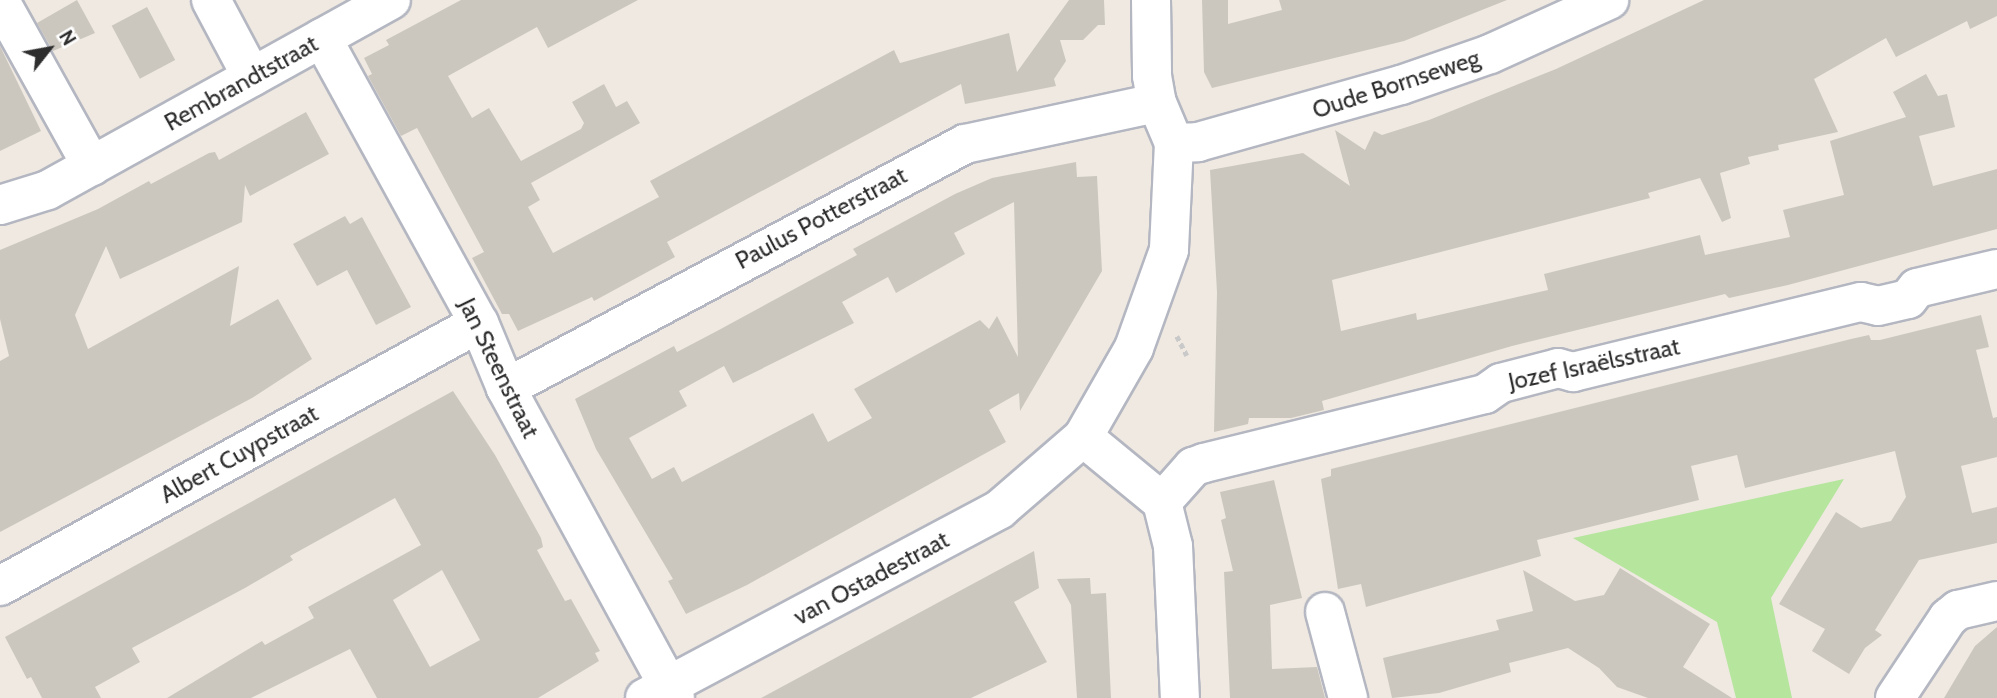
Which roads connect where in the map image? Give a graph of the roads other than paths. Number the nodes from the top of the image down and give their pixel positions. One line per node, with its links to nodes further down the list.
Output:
1 (211, 0): 7 (street)
2 (391, 0): 6 (street, Rembrandtstraat)
3 (1151, 0): 8 (street)
4 (1609, 0): 9 (street, Oude Bornseweg)
5 (0, 1): 10 (street)
6 (322, 38): 7 (street, Rembrandtstraat); 13 (street, Jan Steenstraat)
7 (252, 76): 10 (street, Rembrandtstraat)
8 (1157, 103): 9 (street); 14 (street, Paulus Potterstraat)
9 (1174, 143): 15 (street, van Ostadestraat)
10 (92, 166): 11 (street, Rembrandtstraat)
11 (0, 205)
12 (1997, 269): 16 (street, Jozef Israëlsstraat)
13 (479, 323): 14 (street, Jan Steenstraat); 17 (street, Albert Cuypstraat)
14 (506, 388): 20 (street, Jan Steenstraat)
15 (1083, 437): 16 (street); 20 (street, van Ostadestraat)
16 (1162, 502): 21 (street)
17 (0, 586)
18 (1997, 601): 23 (street)
19 (1325, 612): 22 (street)
20 (662, 694)
21 (1180, 698)
22 (1348, 698)
23 (1895, 698)

